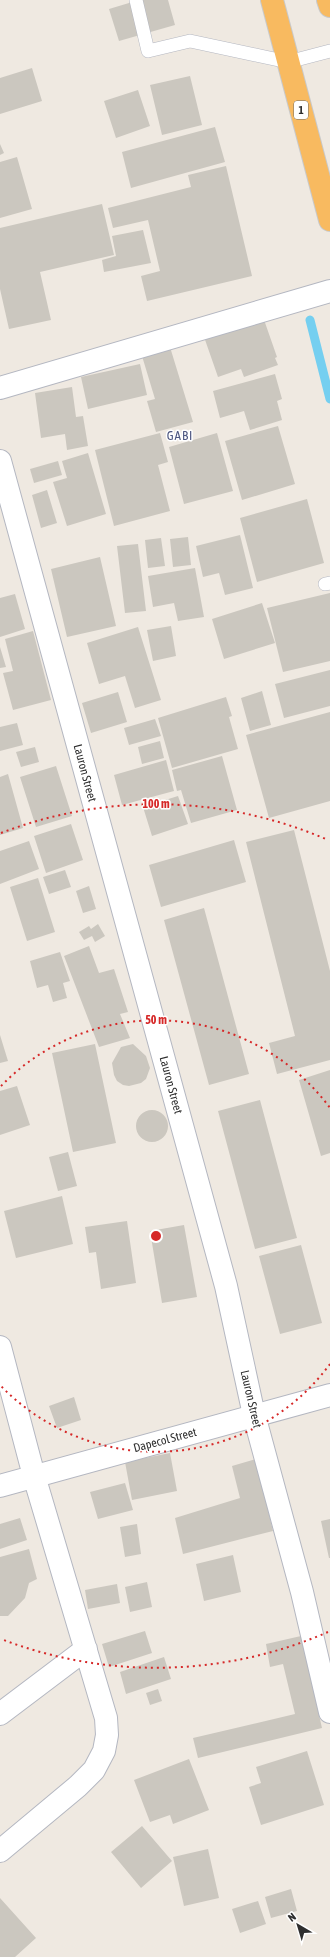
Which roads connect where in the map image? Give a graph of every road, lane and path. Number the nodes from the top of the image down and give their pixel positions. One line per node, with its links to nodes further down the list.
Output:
1 (136, 0): 6 (lane)
2 (272, 0): 6 (highway, 1)
3 (328, 0): 4 (highway)
4 (330, 6)
5 (330, 51): 6 (lane)
6 (288, 62): 7 (highway, 1)
7 (327, 198): 8 (highway, 1)
8 (330, 220)
9 (330, 291): 10 (street)
10 (0, 388)
11 (0, 461): 14 (street, Lauron Street)
12 (0, 1347): 15 (street)
13 (330, 1395): 14 (street, Dapecol Street)
14 (254, 1416): 15 (street, Dapecol Street); 18 (street, Lauron Street)
15 (34, 1476): 16 (street, Dapecol Street); 17 (street)
16 (0, 1486)
17 (86, 1649): 19 (street); 20 (street)
18 (330, 1712)
19 (0, 1714)
20 (0, 1851)

